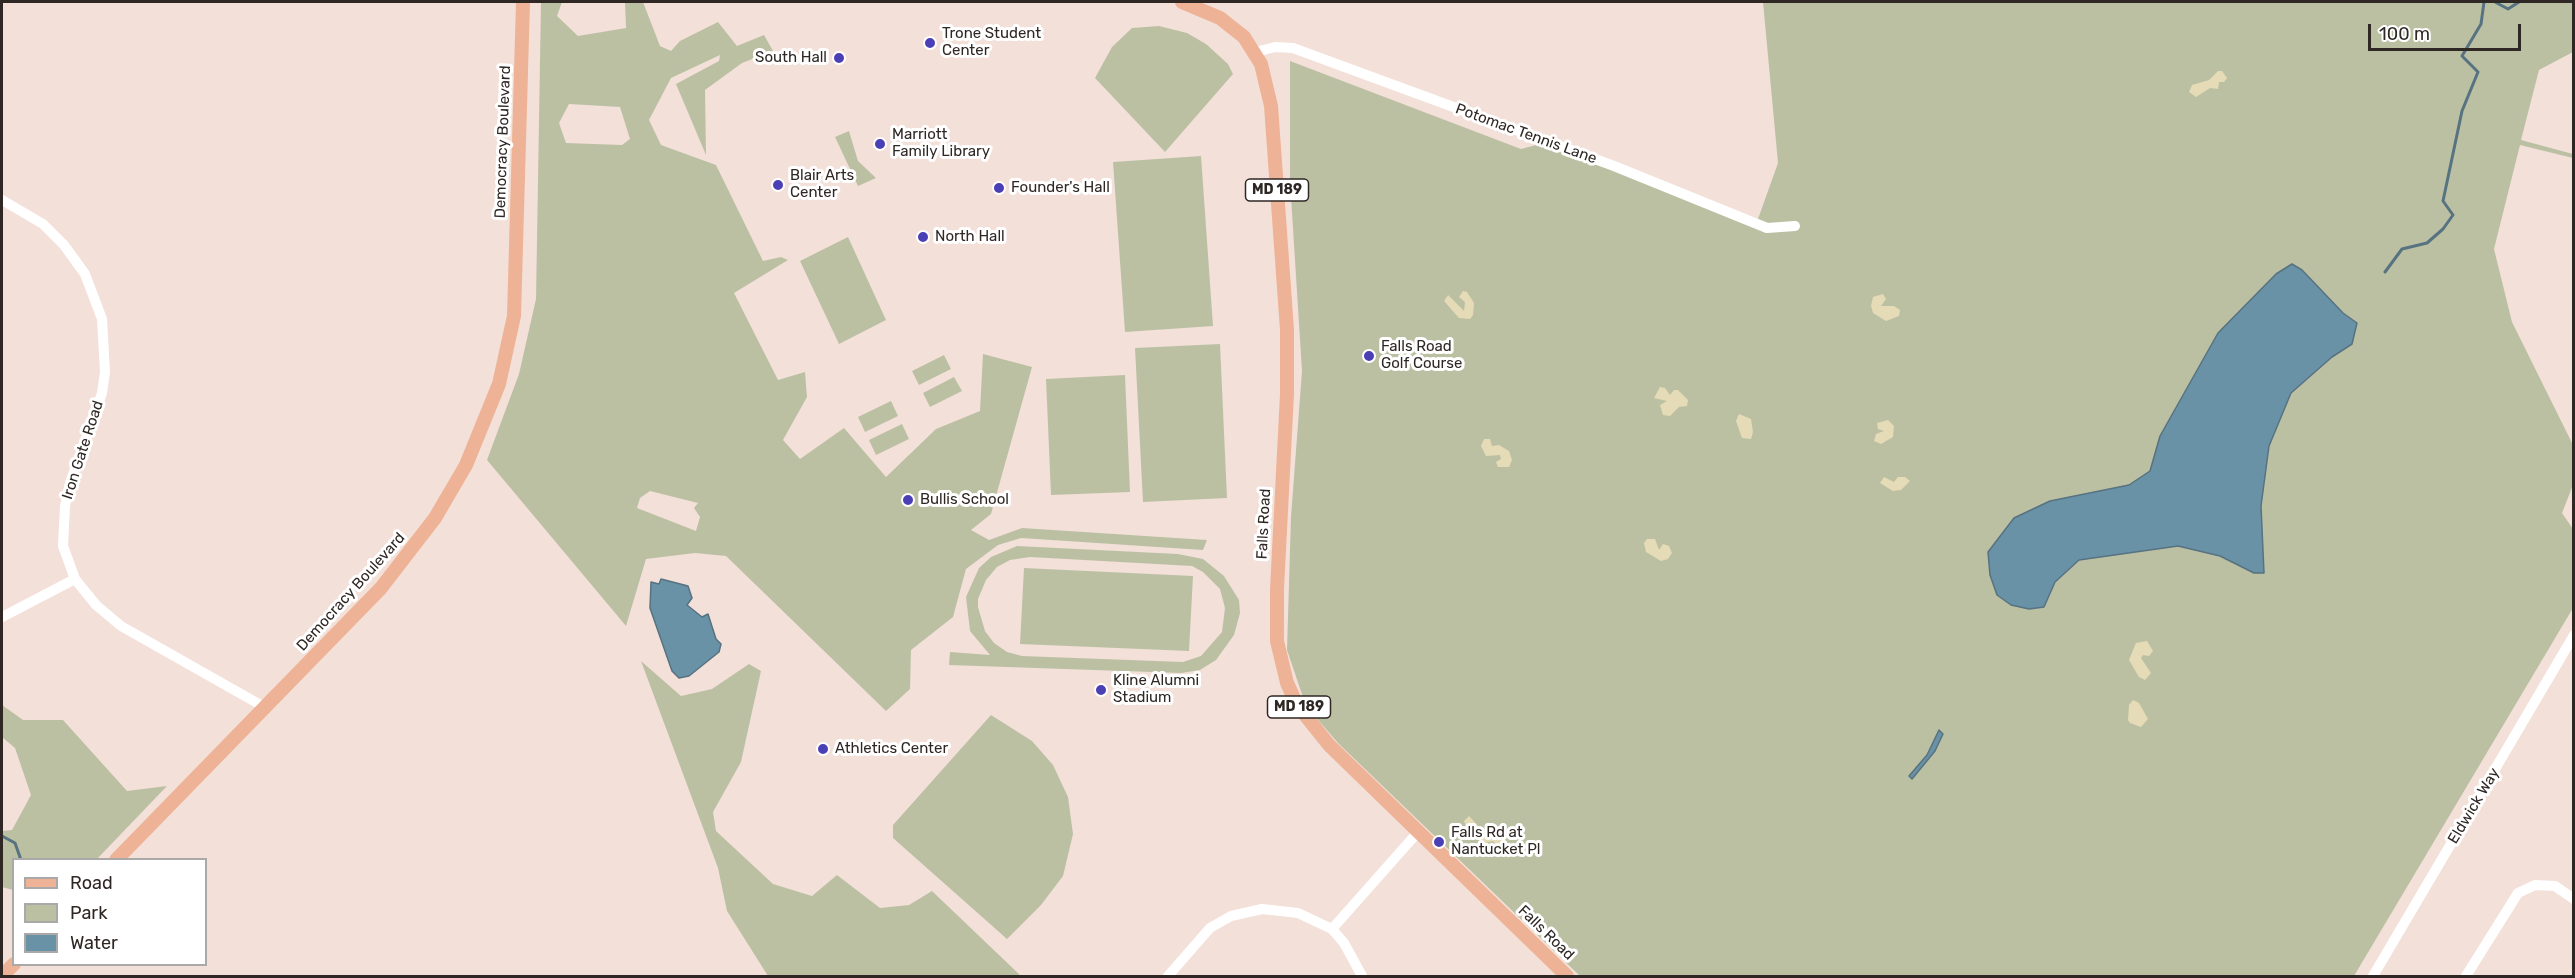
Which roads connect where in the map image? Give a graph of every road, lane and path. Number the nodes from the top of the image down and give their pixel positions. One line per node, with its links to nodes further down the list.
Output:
1 (523, 2): 9 (main road, Democracy Boulevard)
2 (1182, 2): 3 (main road, Falls Road / MD 189)
3 (1256, 52): 5 (street, Potomac Tennis Lane); 10 (main road, Falls Road / MD 189)
4 (2, 200): 6 (street, Iron Gate Road)
5 (1795, 226)
6 (75, 579): 7 (street); 9 (street, Iron Gate Road)
7 (2, 617)
8 (2574, 635): 17 (street, Eldwick Way)
9 (266, 708): 11 (main road, Democracy Boulevard)
10 (1418, 832): 13 (street); 16 (main road, Falls Road / MD 189)
11 (118, 858)
12 (2574, 899): 18 (street)
13 (1332, 929): 14 (street); 15 (street)
14 (1168, 976)
15 (1362, 976)
16 (1567, 976)
17 (2373, 976)
18 (2466, 976)

